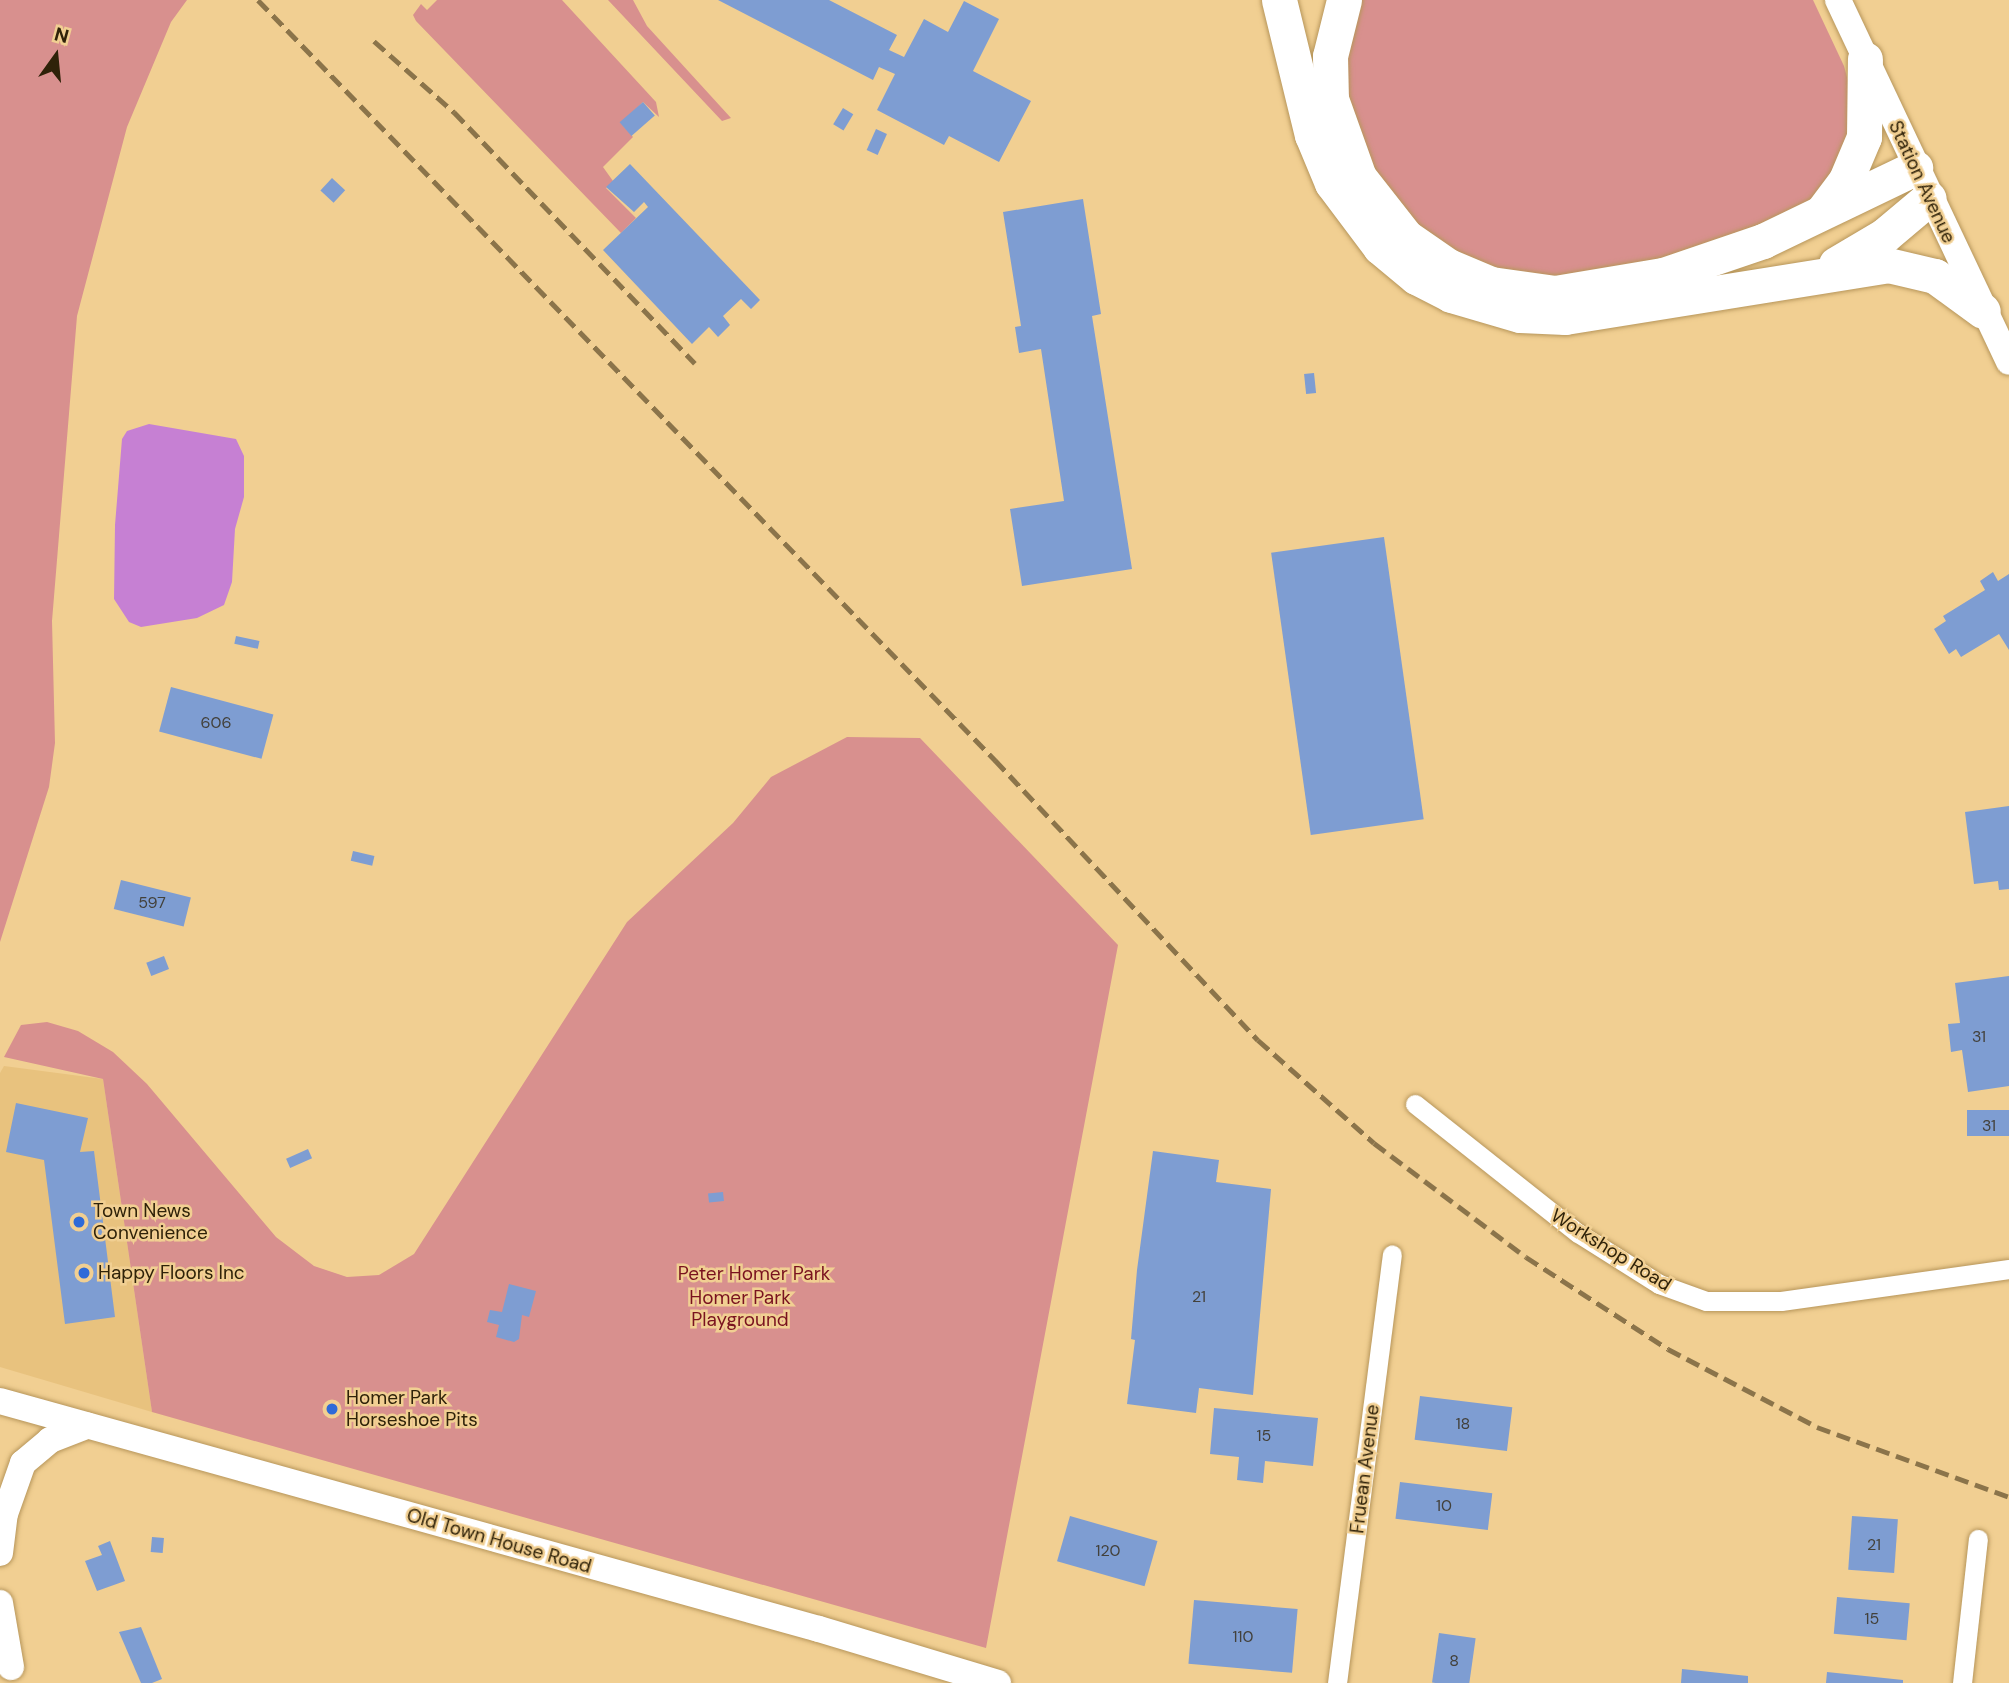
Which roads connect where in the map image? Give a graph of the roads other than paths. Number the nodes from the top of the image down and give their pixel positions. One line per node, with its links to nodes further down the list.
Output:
1 (1279, 0): 7 (highway)
2 (1345, 0): 6 (highway)
3 (1838, 0): 4 (main road, Station Avenue)
4 (1865, 59): 5 (main road, Station Avenue); 6 (highway)
5 (1922, 183): 6 (highway); 7 (highway); 8 (main road, Station Avenue)
6 (1819, 215)
7 (1814, 276): 8 (highway)
8 (1983, 311): 9 (main road, Station Avenue)
9 (2009, 362)
10 (1415, 1104): 12 (street, Workshop Road)
11 (1392, 1255): 20 (street, Fruean Avenue)
12 (2009, 1269)
13 (0, 1401): 14 (main road, Old Town House Road)
14 (87, 1426): 16 (main road); 19 (main road, Old Town House Road)
15 (1978, 1539): 21 (street)
16 (0, 1553)
17 (0, 1603): 18 (main road)
18 (10, 1665)
19 (998, 1683)
20 (1337, 1683)
21 (1962, 1683)

